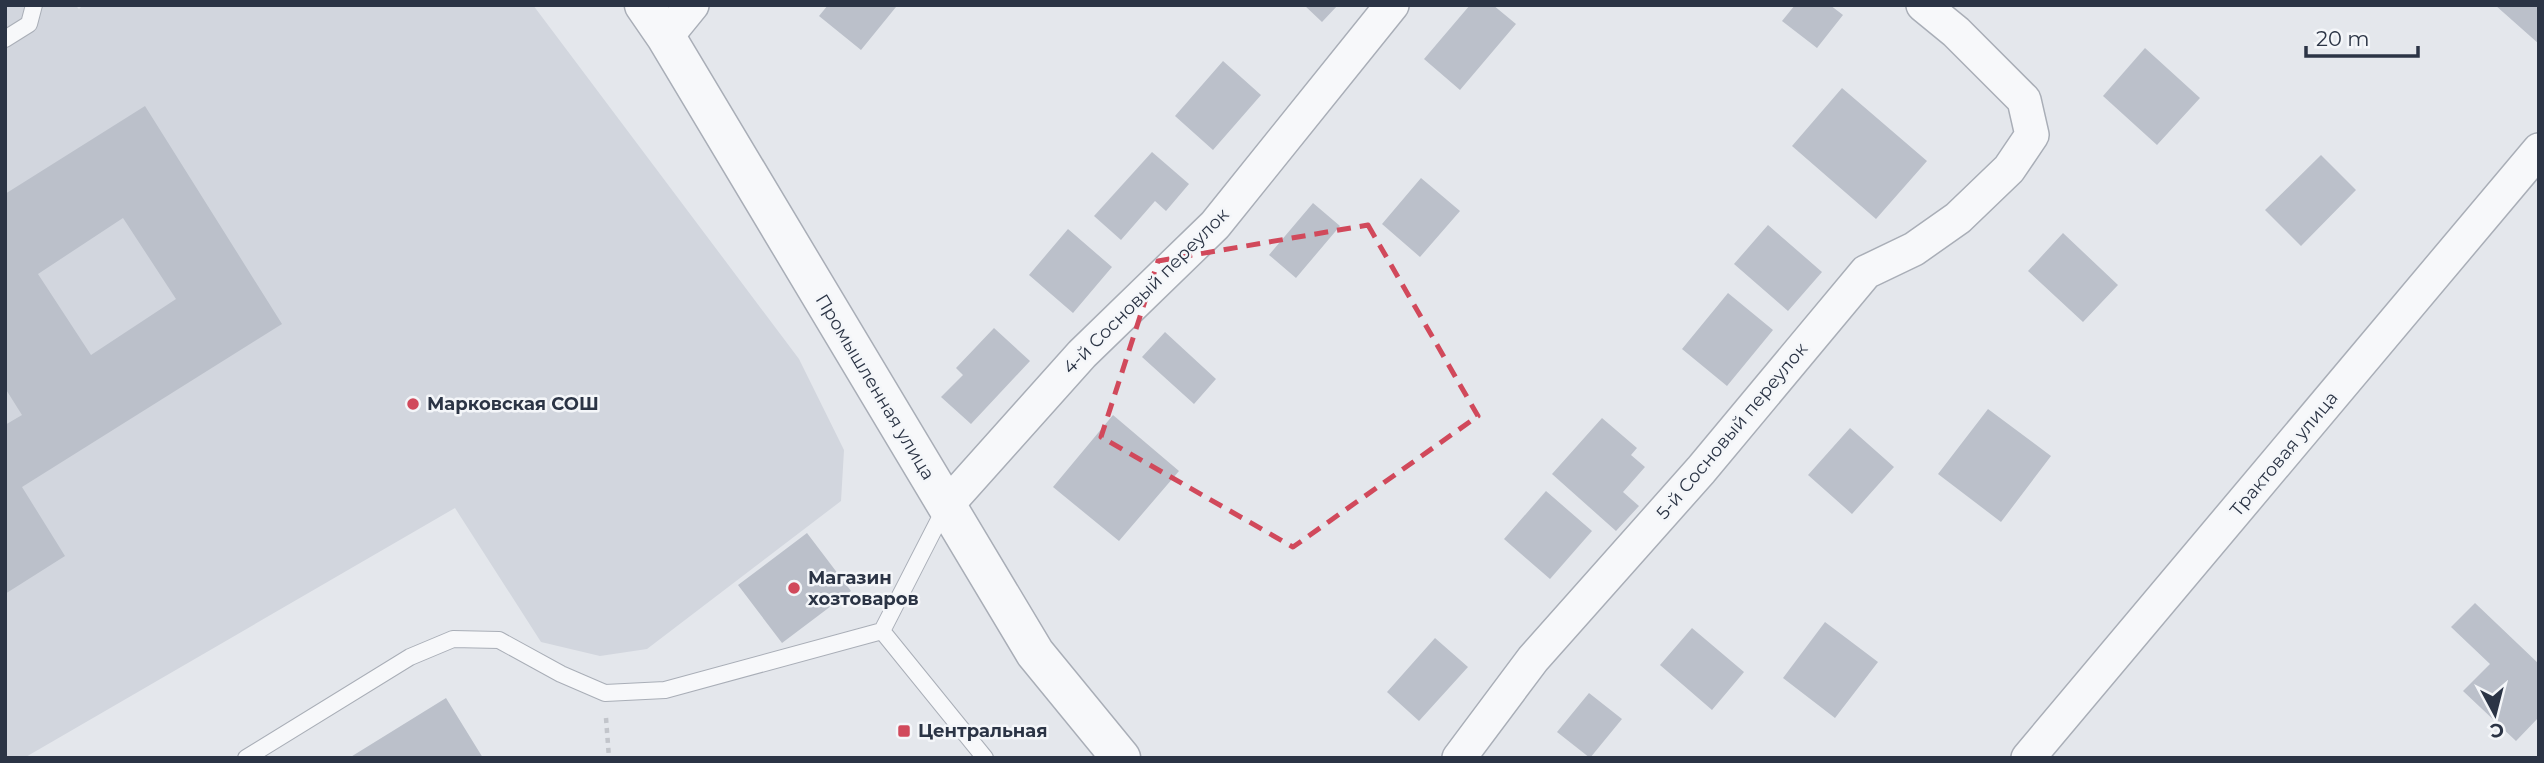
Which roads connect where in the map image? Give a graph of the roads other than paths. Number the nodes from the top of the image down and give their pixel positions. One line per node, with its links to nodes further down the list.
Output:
1 (34, 5): 7 (lane)
2 (644, 5): 6 (street, Промышленная улица)
3 (692, 5): 6 (street)
4 (1392, 5): 9 (street, 4-й Сосновый переулок)
5 (1923, 5): 14 (street, 5-й Сосновый переулок)
6 (666, 37): 9 (street, Промышленная улица)
7 (5, 40)
8 (2539, 150): 15 (street, Трактовая улица)
9 (946, 506): 10 (lane); 13 (street, Промышленная улица)
10 (882, 631): 11 (lane); 12 (lane)
11 (246, 758)
12 (985, 758)
13 (1121, 758)
14 (1459, 758)
15 (2028, 758)

